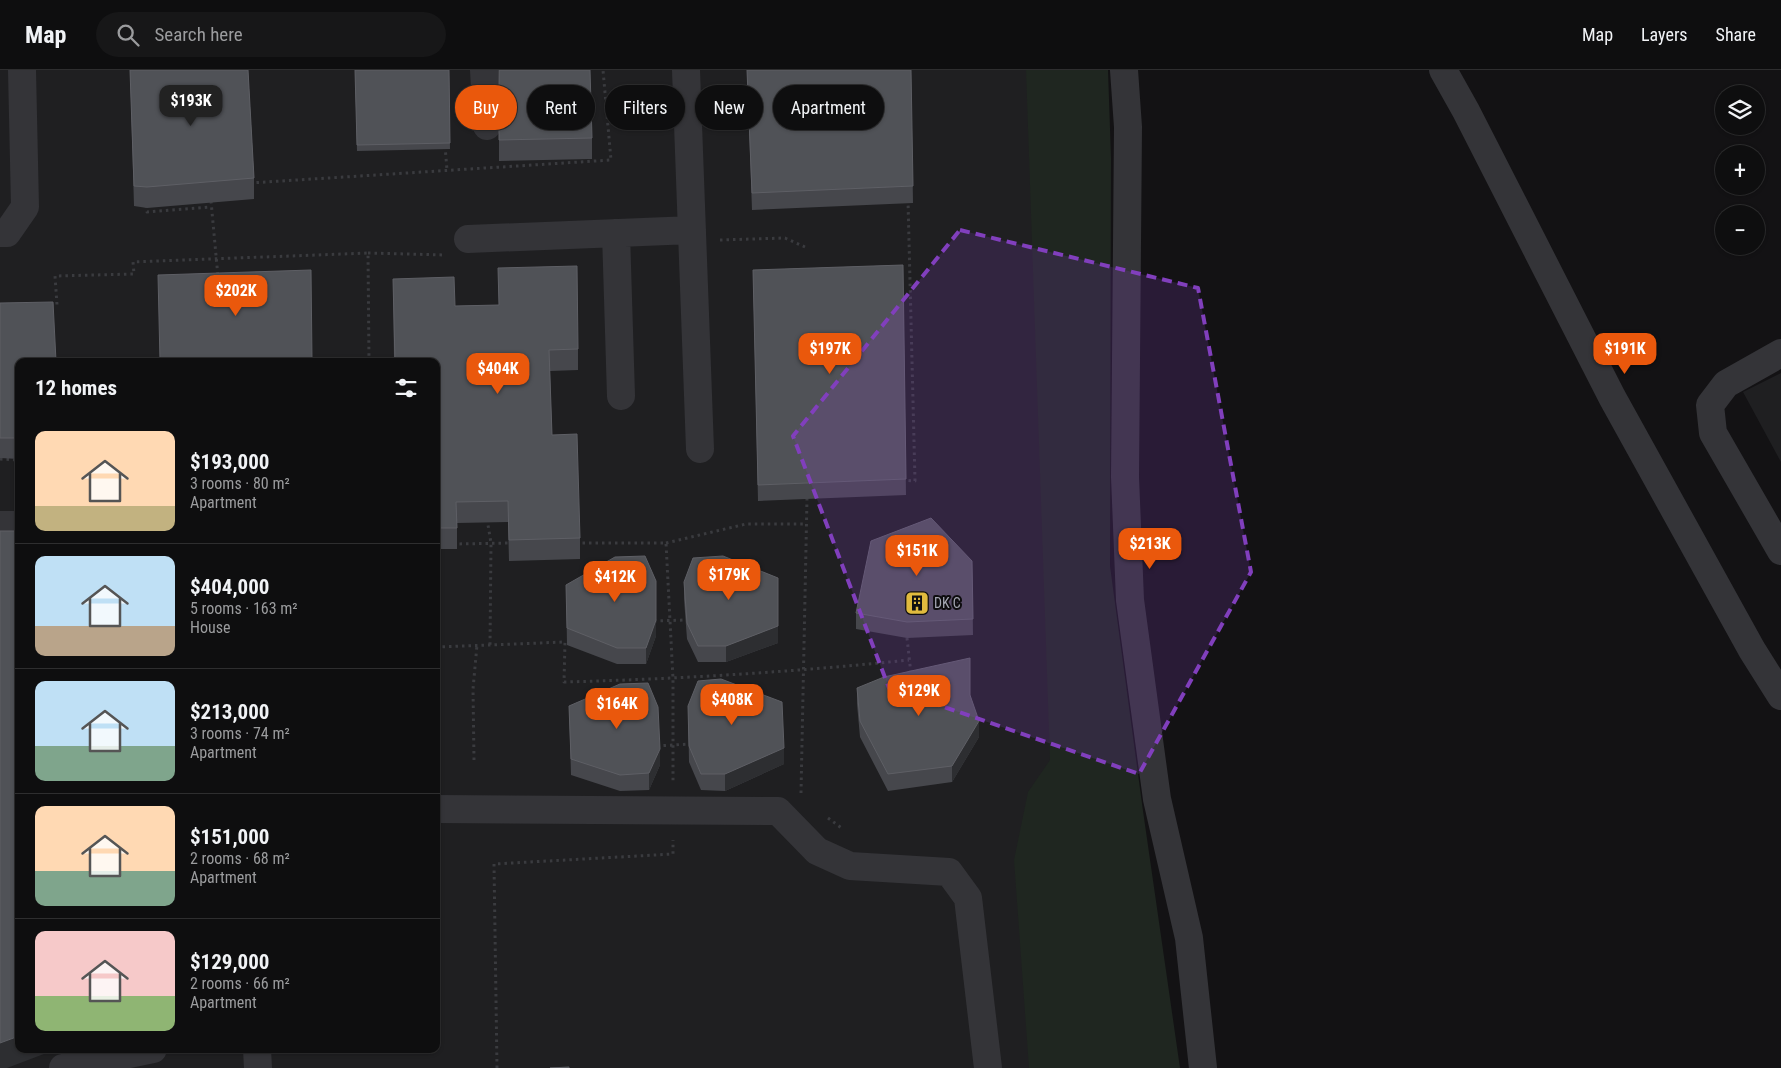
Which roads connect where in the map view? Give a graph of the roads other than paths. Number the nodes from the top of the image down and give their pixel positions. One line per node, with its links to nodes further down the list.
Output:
1 (22, 70): 7 (street)
2 (484, 70): 6 (street)
3 (686, 70): 9 (street)
4 (1124, 70): 24 (street)
5 (1443, 70): 17 (street)
6 (485, 85)
7 (0, 233)
8 (616, 233): 9 (street); 10 (street); 12 (street)
9 (692, 237): 13 (street)
10 (468, 239)
11 (1781, 353): 16 (street)
12 (621, 396)
13 (700, 449)
14 (0, 525): 15 (street)
15 (15, 525)
16 (1781, 552)
17 (1781, 696)
18 (440, 809): 23 (street)
19 (134, 1053): 21 (street)
20 (257, 1053): 22 (street)
21 (63, 1068)
22 (258, 1068)
23 (988, 1068)
24 (1203, 1068)

